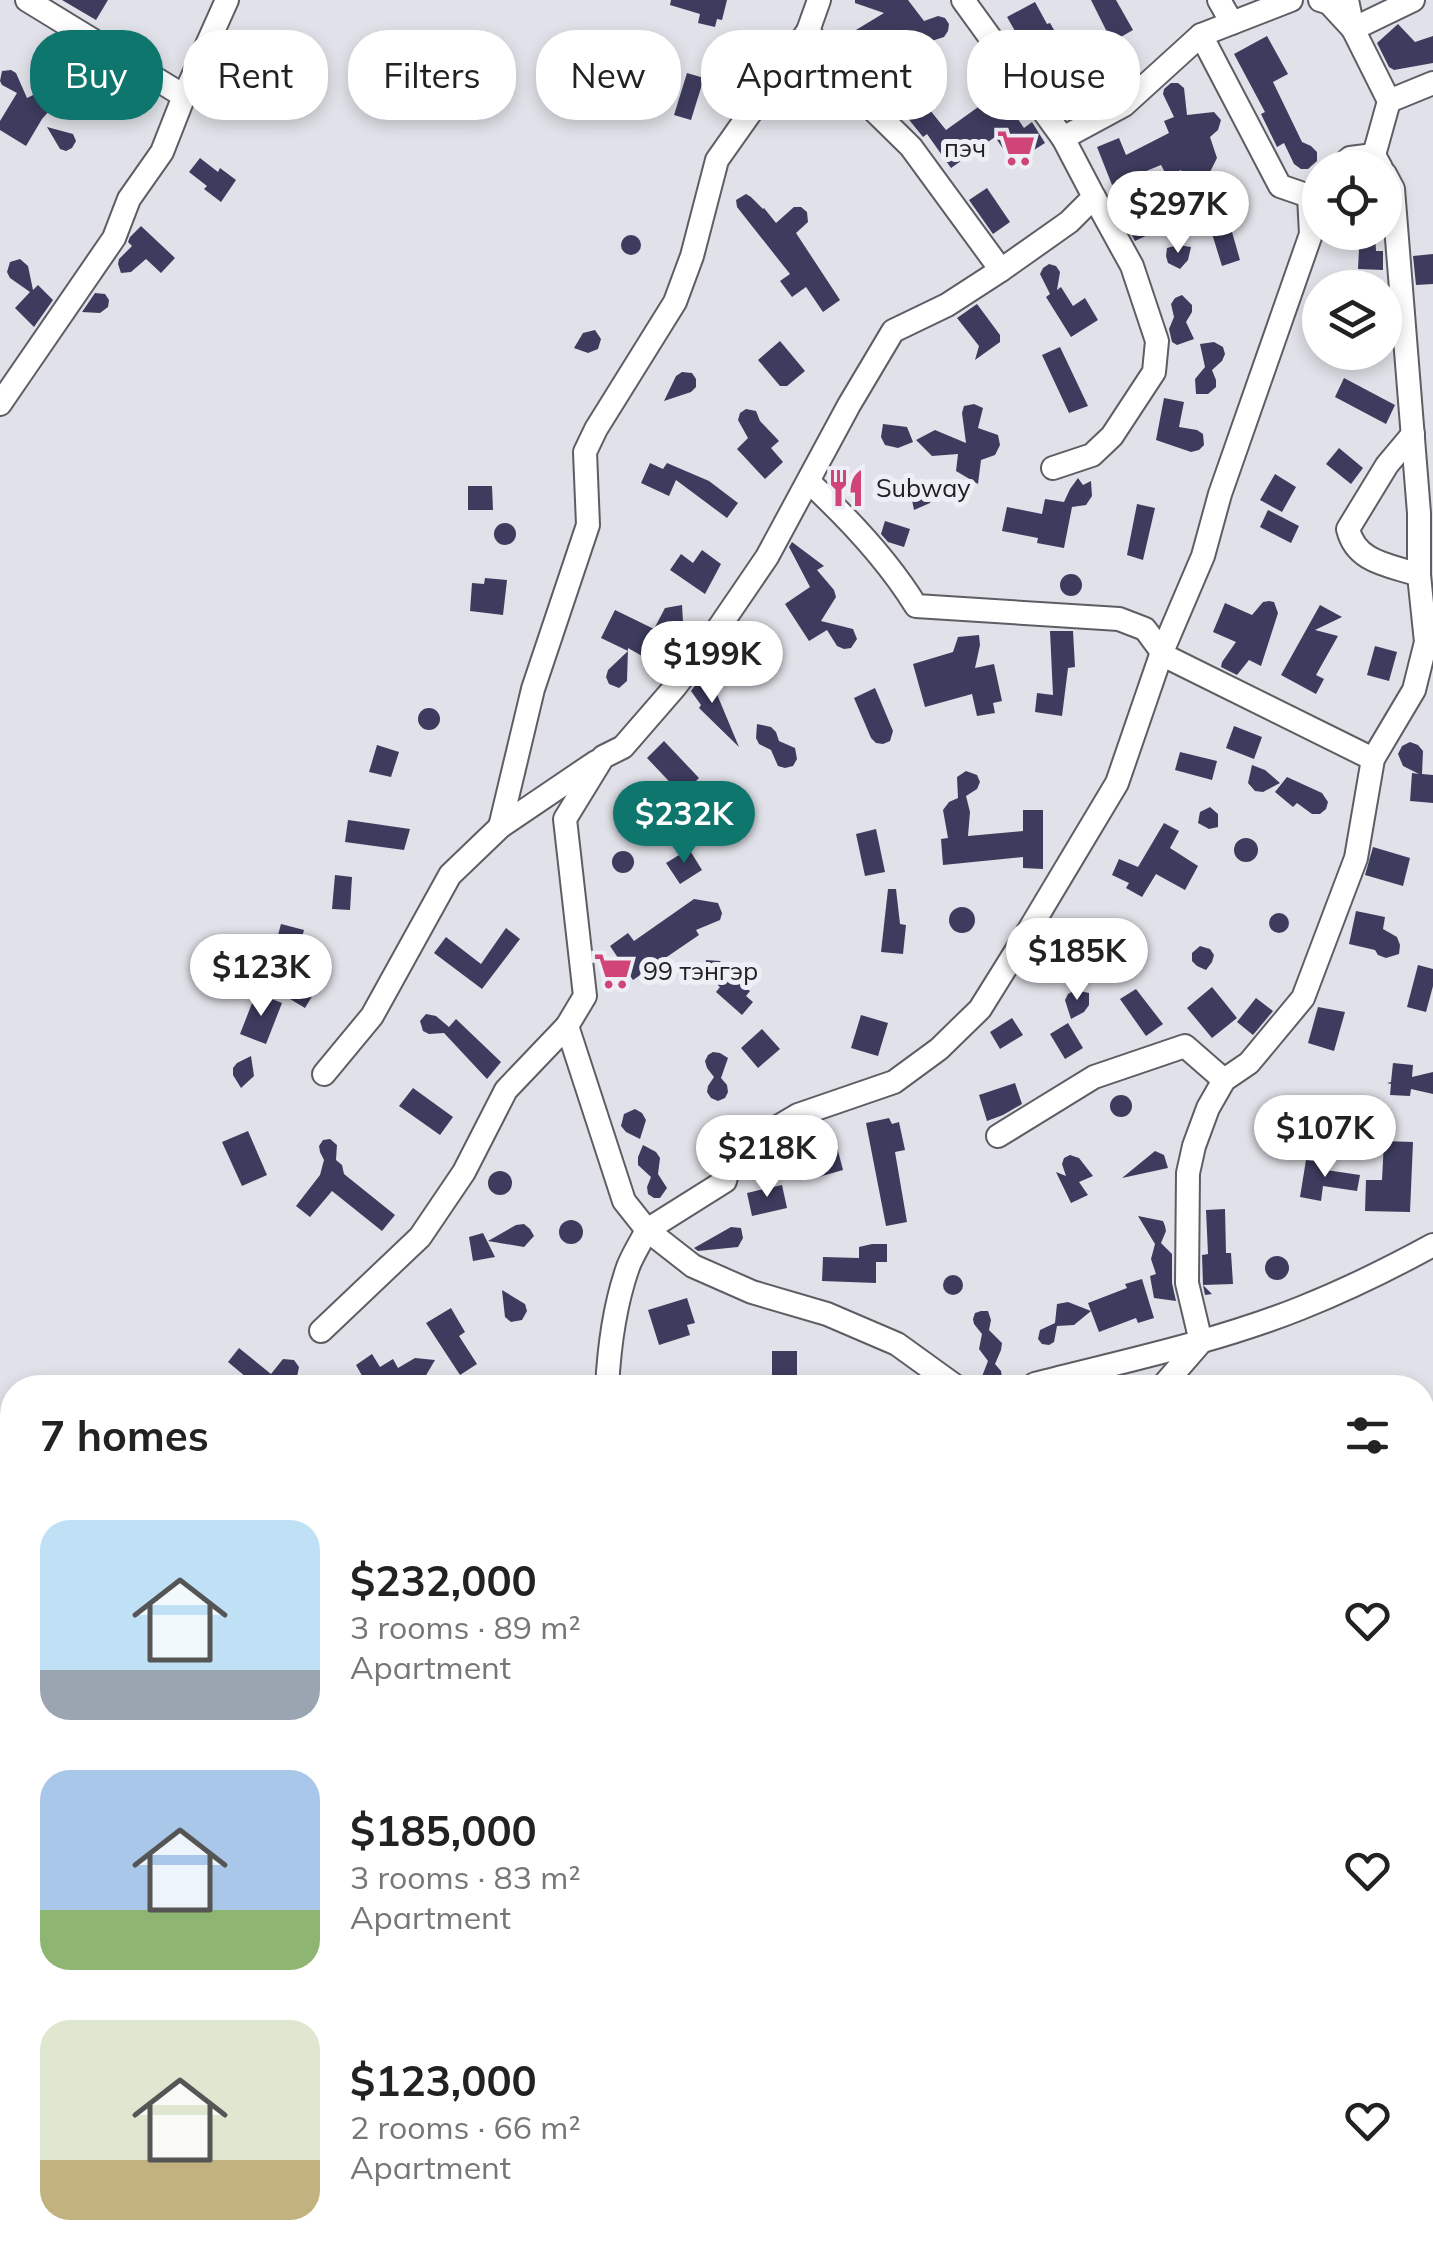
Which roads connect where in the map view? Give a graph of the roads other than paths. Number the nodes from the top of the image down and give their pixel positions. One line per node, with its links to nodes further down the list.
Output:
1 (27, 0): 16 (street)
2 (227, 0): 12 (street)
3 (819, 0): 13 (street)
4 (963, 0): 21 (street)
5 (1219, 0): 10 (street)
6 (1291, 0): 10 (street)
7 (1320, 0): 11 (street)
8 (1348, 0): 11 (street)
9 (1412, 0): 11 (street)
10 (1232, 23): 14 (street)
11 (1352, 29): 18 (street)
12 (214, 30)
13 (808, 30)
14 (1201, 35): 21 (street); 23 (street)
15 (1433, 83): 18 (street)
16 (183, 95)
17 (183, 99): 28 (street)
18 (1389, 101): 22 (street)
19 (745, 120): 36 (street)
20 (884, 120): 27 (street)
21 (1063, 138): 24 (street)
22 (1382, 150)
23 (1302, 189)
24 (1094, 197): 27 (street); 30 (street)
25 (1304, 250): 33 (street)
26 (1398, 250): 29 (street)
27 (1001, 270): 31 (street)
28 (0, 404)
29 (1412, 434): 32 (street); 32 (street)
30 (1053, 468)
31 (809, 482): 33 (street); 34 (street)
32 (1419, 575): 35 (street)
33 (1162, 652): 35 (street); 41 (street)
34 (603, 757): 36 (street); 37 (street)
35 (1373, 758): 39 (street)
36 (500, 826): 38 (street)
37 (567, 1026): 41 (street); 43 (street)
38 (324, 1074)
39 (1224, 1080): 40 (street); 44 (street)
40 (998, 1136)
41 (647, 1230): 45 (street); 46 (street)
42 (1433, 1245): 44 (street)
43 (321, 1331)
44 (1201, 1342): 47 (street); 48 (street)
45 (608, 1375)
46 (940, 1375)
47 (1071, 1375)
48 (1172, 1375)

